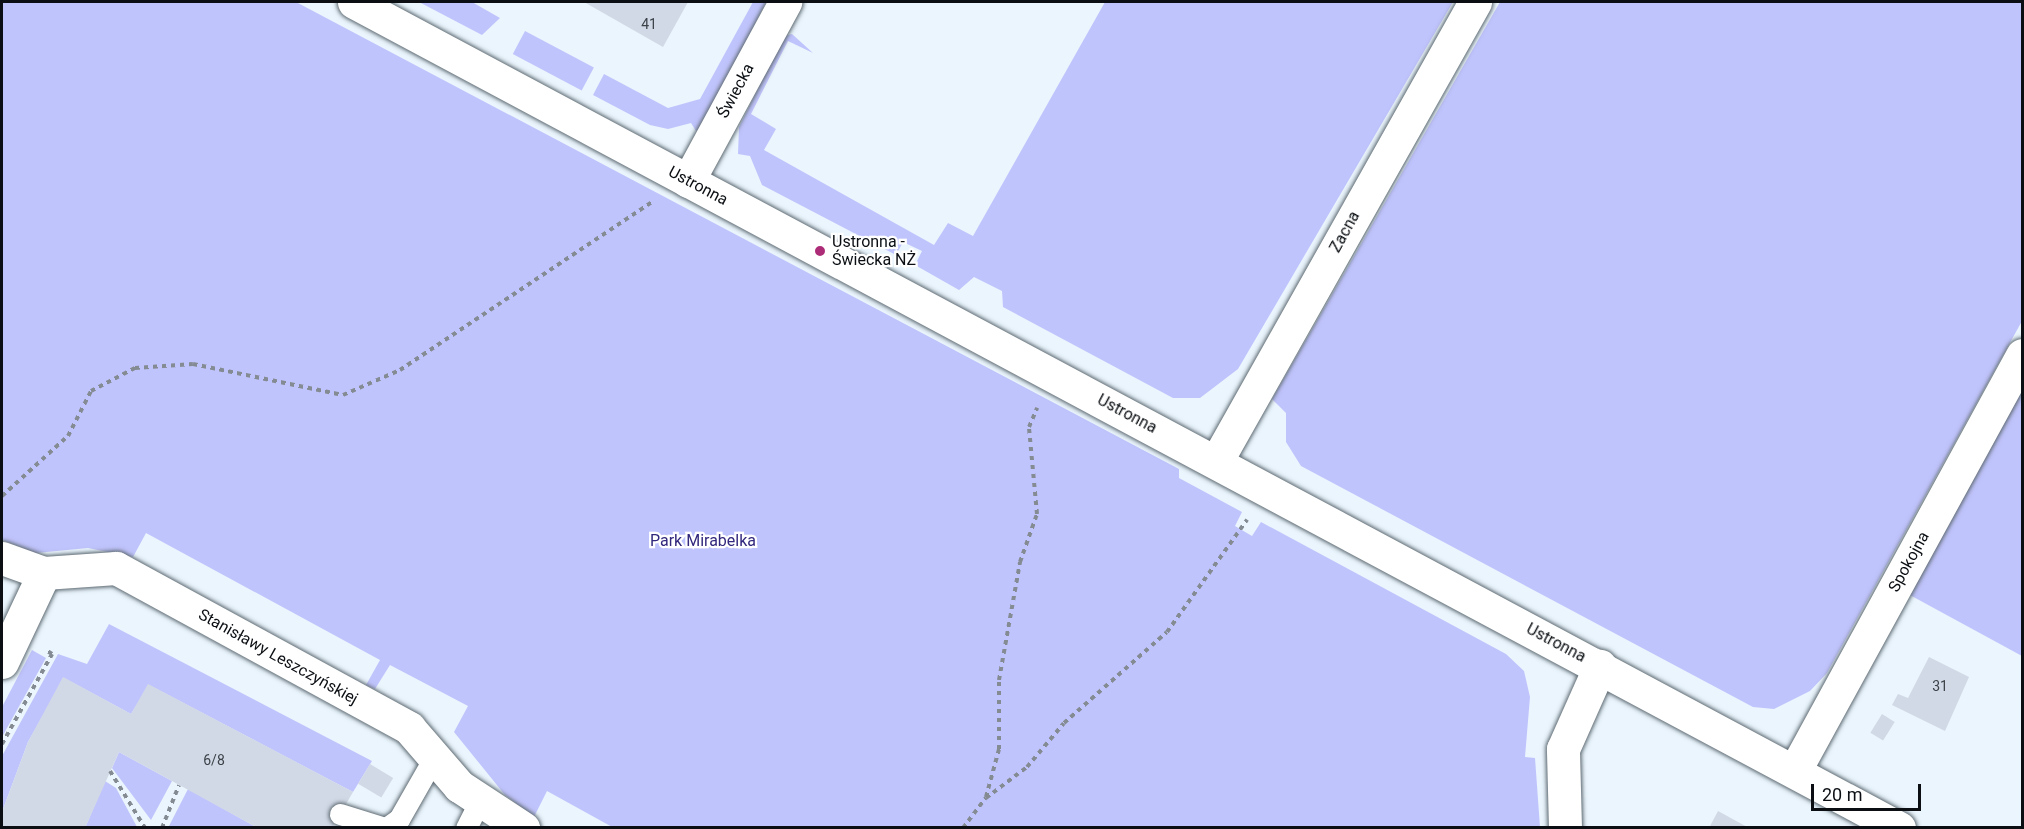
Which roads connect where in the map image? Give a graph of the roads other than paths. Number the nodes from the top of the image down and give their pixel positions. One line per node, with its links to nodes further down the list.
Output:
1 (354, 2): 4 (street, Ustronna)
2 (784, 2): 4 (street, Świecka)
3 (1475, 2): 6 (street, Zacna)
4 (675, 188): 6 (street, Ustronna)
5 (2022, 354): 12 (street, Spokojna)
6 (1216, 462): 10 (street, Ustronna)
7 (2, 558): 8 (street, Stanisławy Leszczyńskiej)
8 (44, 573): 9 (street); 11 (street, Stanisławy Leszczyńskiej)
9 (2, 662)
10 (1600, 666): 12 (street, Ustronna); 17 (street)
11 (435, 756): 14 (street, Stanisławy Leszczyńskiej); 15 (lane)
12 (1795, 770): 18 (street, Ustronna)
13 (340, 814): 15 (lane)
14 (473, 814): 16 (street, Stanisławy Leszczyńskiej)
15 (386, 828)
16 (523, 828)
17 (1565, 828)
18 (1899, 828)

